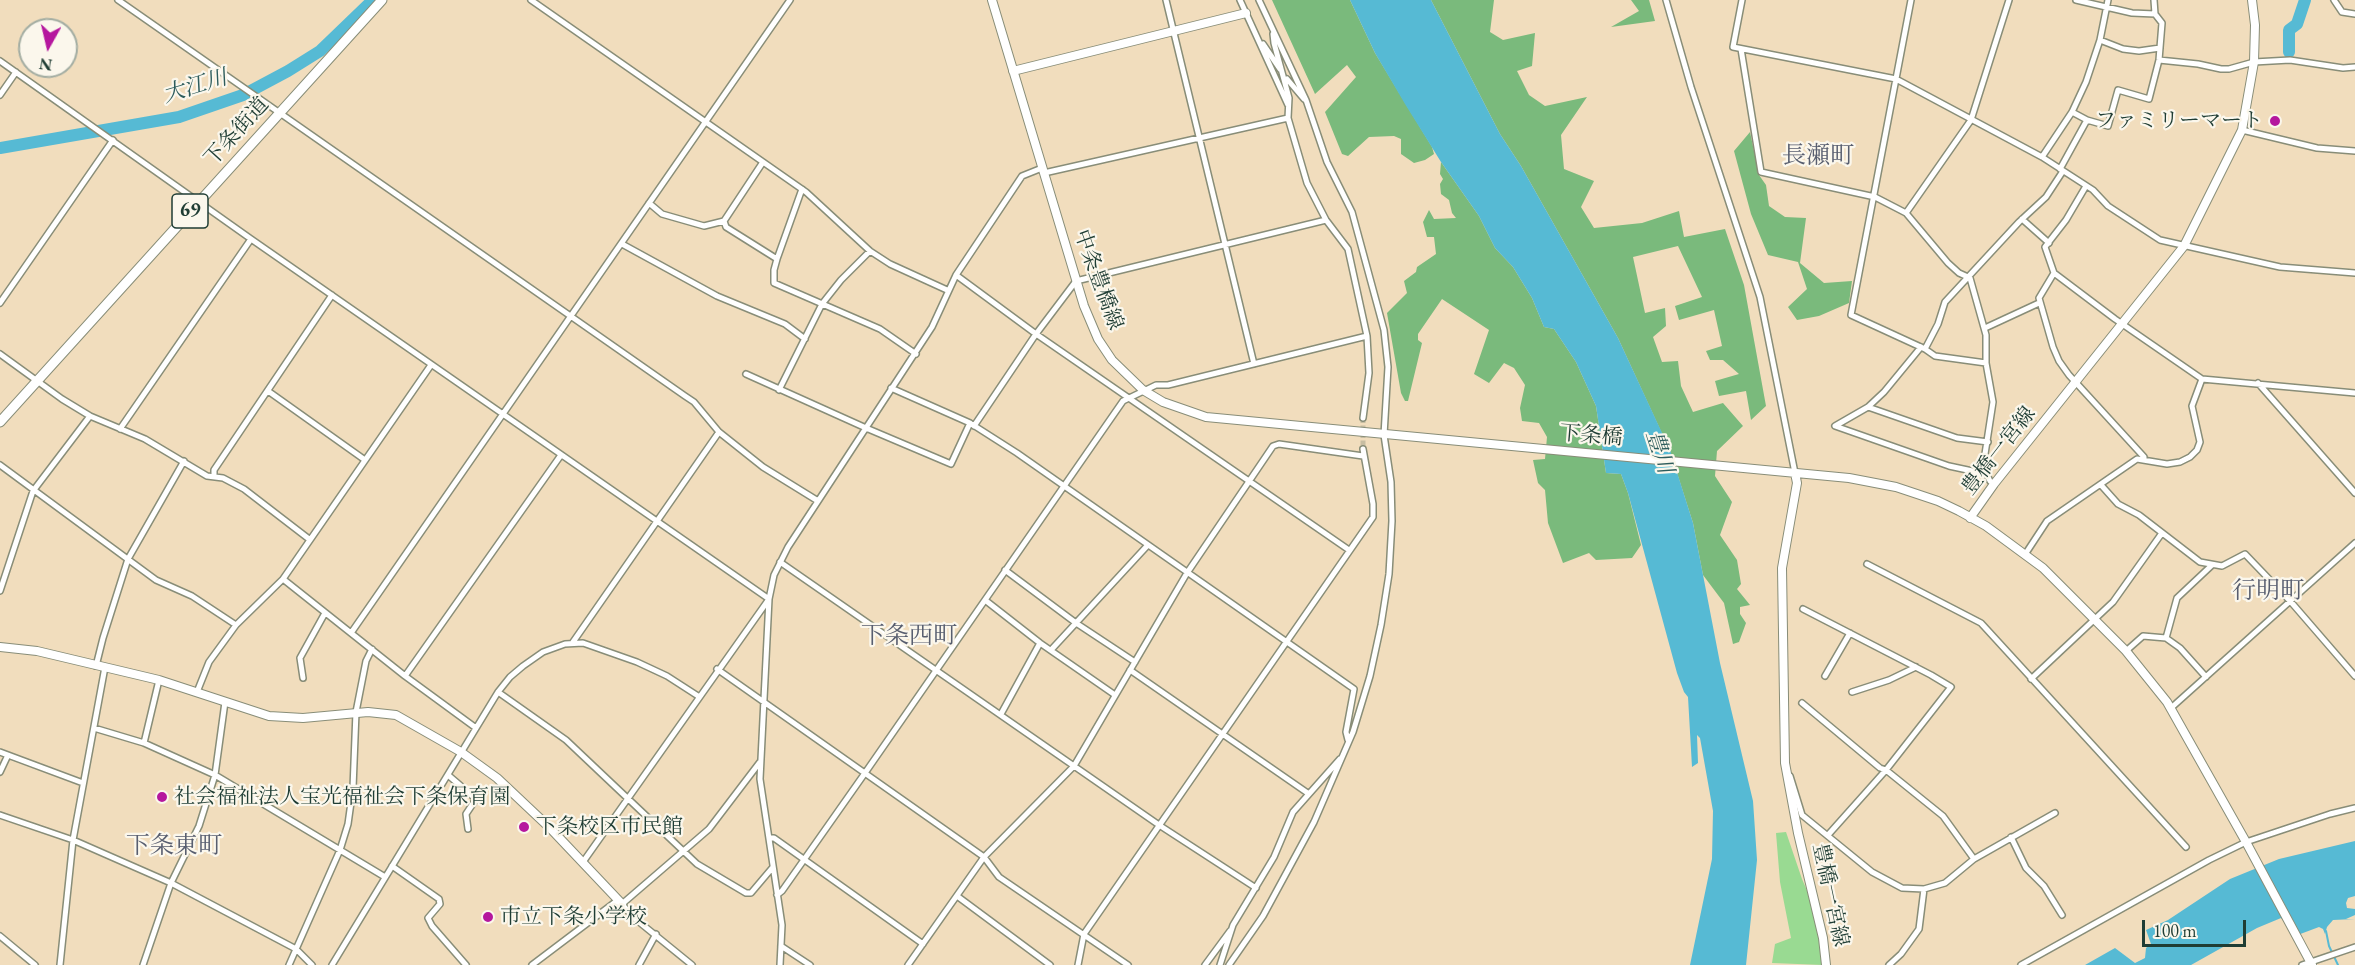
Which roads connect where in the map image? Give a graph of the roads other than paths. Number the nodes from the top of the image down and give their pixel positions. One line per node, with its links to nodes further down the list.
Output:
1 (118, 0): 39 (street)
2 (382, 0): 39 (main road, 下条街道 / 69)
3 (531, 0): 44 (street)
4 (790, 0): 44 (street)
5 (992, 0): 32 (main road, 中条豊橋線)
6 (1166, 0): 22 (street)
7 (1240, 0): 19 (street)
8 (1259, 0): 23 (street)
9 (1666, 0): 119 (street)
10 (1742, 0): 26 (street)
11 (1911, 0): 35 (street)
12 (2009, 0): 42 (street)
13 (2076, 0): 18 (street)
14 (2108, 0): 18 (street)
15 (2154, 0): 20 (street)
16 (2252, 0): 30 (main road, 豊橋一宮線)
17 (2334, 0): 21 (street)
18 (2107, 7): 20 (street); 25 (street)
19 (1246, 13): 22 (main road); 24 (street)
20 (2155, 14): 27 (street)
21 (2355, 14)
22 (1173, 31): 32 (main road); 46 (street)
23 (1274, 31): 34 (street); 37 (street)
24 (1255, 32): 34 (street); 38 (street)
25 (2100, 40): 27 (street); 40 (street)
26 (1741, 48): 35 (street); 55 (street)
27 (2160, 48): 28 (street)
28 (2159, 60): 30 (street); 43 (street)
29 (0, 61): 33 (street)
30 (2254, 62): 31 (street); 45 (main road, 豊橋一宮線)
31 (2355, 67)
32 (1013, 71): 52 (main road, 中条豊橋線)
33 (16, 72): 36 (street); 47 (street)
34 (1284, 76): 37 (street); 38 (street)
35 (1896, 79): 42 (street); 55 (street)
36 (0, 95)
37 (1305, 100): 111 (street)
38 (1290, 109): 41 (street)
39 (278, 112): 56 (main road, 下条街道 / 69); 79 (street)
40 (2072, 112): 43 (street); 49 (street)
41 (1288, 118): 46 (street); 60 (street)
42 (1971, 120): 49 (street); 58 (street)
43 (2086, 120): 51 (street)
44 (706, 122): 50 (street); 57 (street)
45 (2242, 130): 48 (street); 66 (main road, 豊橋一宮線)
46 (1199, 138): 52 (street); 65 (street)
47 (113, 140): 56 (street); 76 (street)
48 (2355, 151)
49 (2042, 157): 51 (street)
50 (763, 162): 54 (street); 61 (street)
51 (2061, 170): 53 (street); 59 (street)
52 (1043, 171): 71 (street); 73 (main road, 中条豊橋線)
53 (2086, 186): 63 (street); 66 (street)
54 (802, 189): 67 (street); 68 (street)
55 (1875, 197): 58 (street); 85 (street)
56 (199, 201): 62 (street); 93 (main road, 下条街道 / 69)
57 (649, 203): 61 (street); 64 (street)
58 (1906, 213): 72 (street)
59 (2022, 219): 63 (street); 72 (street)
60 (1326, 220): 65 (street); 83 (street)
61 (724, 221): 68 (street)
62 (250, 239): 75 (street); 109 (street)
63 (2049, 243): 69 (street)
64 (622, 244): 79 (street); 84 (street)
65 (1224, 245): 73 (street); 89 (street)
66 (2184, 246): 70 (street); 80 (main road, 豊橋一宮線)
67 (870, 251): 74 (street); 78 (street)
68 (777, 259): 78 (street)
69 (2055, 273): 77 (street); 80 (street)
70 (2355, 273)
71 (956, 275): 74 (street); 82 (street)
72 (1967, 276): 81 (street); 85 (street)
73 (1076, 281): 82 (street); 98 (main road, 中条豊橋線)
74 (947, 290): 87 (street)
75 (332, 295): 90 (street); 99 (street)
76 (0, 303)
77 (2039, 303): 81 (street); 94 (street)
78 (822, 304): 84 (street); 87 (street)
79 (571, 315): 103 (street); 110 (street)
80 (2122, 324): 92 (street); 94 (main road, 豊橋一宮線)
81 (1985, 328): 88 (street)
82 (1036, 334): 101 (street); 107 (street)
83 (1367, 336): 89 (street); 105 (street)
84 (805, 339): 97 (street)
85 (1923, 348): 88 (street); 102 (street)
86 (0, 354): 93 (street)
87 (916, 354): 96 (street)
88 (1986, 363): 112 (street)
89 (1254, 364): 98 (street)
90 (431, 365): 103 (street); 115 (street)
91 (746, 374): 97 (street)
92 (2202, 379): 95 (street); 114 (street)
93 (36, 380): 104 (street); 106 (main road, 下条街道 / 69)
94 (2076, 383): 114 (street); 122 (main road, 豊橋一宮線)
95 (2258, 383): 100 (street); 126 (street)
96 (891, 388): 107 (street); 108 (street)
97 (779, 390): 108 (street)
98 (1143, 390): 101 (street); 111 (main road, 中条豊橋線)
99 (268, 391): 115 (street); 120 (street)
100 (2355, 393)
101 (1128, 397): 121 (street); 124 (street)
102 (1868, 407): 112 (street); 118 (street)
103 (502, 414): 113 (street); 152 (street)
104 (90, 416): 109 (street); 125 (street)
105 (1363, 418)
106 (0, 422)
107 (972, 424): 108 (street); 124 (street)
108 (866, 428): 127 (street)
109 (120, 429): 116 (street)
110 (719, 432): 127 (street); 129 (street)
111 (1384, 435): 119 (main road, 下条橋); 189 (street)
112 (1988, 442): 118 (street)
113 (561, 455): 129 (street); 168 (street)
114 (2144, 459): 123 (street)
115 (365, 460): 131 (street)
116 (184, 461): 120 (street); 136 (street)
117 (0, 465): 125 (street)
118 (1984, 471): 122 (street)
119 (1795, 473): 128 (main road, 豊橋一宮線); 196 (main road, 豊橋一宮線)
120 (214, 476): 131 (street)
121 (1250, 482): 134 (street); 134 (street); 141 (street)
122 (1994, 484): 128 (main road, 豊橋一宮線)
123 (2101, 485): 130 (street); 135 (street)
124 (1064, 486): 133 (street); 140 (street)
125 (33, 491): 136 (street); 143 (street)
126 (2355, 493)
127 (818, 501): 137 (street)
128 (1970, 518): 135 (main road)
129 (656, 520): 144 (street); 155 (street)
130 (2162, 533): 139 (street); 149 (street)
131 (309, 539): 142 (street)
132 (2355, 543): 146 (street)
133 (1148, 546): 141 (street); 150 (street)
134 (1349, 550): 156 (street)
135 (2026, 554): 149 (main road)
136 (128, 559): 151 (street); 163 (street)
137 (780, 562): 144 (street); 166 (street)
138 (1868, 564): 173 (street)
139 (2211, 566): 146 (street); 154 (street)
140 (1005, 570): 145 (street); 150 (street)
141 (1187, 573): 156 (street); 162 (street)
142 (283, 579): 148 (street); 151 (street)
143 (0, 591)
144 (769, 599): 165 (street); 181 (street)
145 (985, 600): 157 (street); 166 (street)
146 (2291, 602): 170 (street); 171 (street)
147 (1803, 609): 153 (street)
148 (325, 613): 152 (street); 172 (street)
149 (2095, 620): 161 (main road); 173 (street)
150 (1076, 623): 160 (street); 162 (street)
151 (236, 625): 175 (street)
152 (351, 633): 159 (street)
153 (1850, 633): 164 (street); 169 (street)
154 (2166, 638): 161 (street); 170 (street)
155 (573, 642): 176 (street); 179 (street)
156 (1287, 642): 188 (street); 189 (street)
157 (1040, 643): 160 (street); 185 (street)
158 (0, 647): 163 (main road)
159 (372, 649): 168 (street); 184 (street)
160 (1051, 650): 178 (street)
161 (2126, 651): 183 (main road)
162 (1135, 662): 167 (street)
163 (100, 667): 174 (main road); 186 (street)
164 (1916, 667): 177 (street); 198 (street)
165 (717, 669): 179 (street); 181 (street)
166 (936, 669): 185 (street); 200 (street)
167 (1130, 670): 178 (street); 188 (street)
168 (405, 676): 187 (street)
169 (1825, 676)
170 (2206, 676): 183 (street)
171 (2355, 676)
172 (303, 678)
173 (2031, 679): 216 (street)
174 (159, 680): 175 (main road); 190 (street)
175 (197, 692): 180 (main road)
176 (498, 692): 187 (street); 205 (street)
177 (1852, 692)
178 (1114, 695): 197 (street)
179 (698, 696): 205 (street)
180 (225, 702): 184 (main road); 201 (street)
181 (764, 702): 195 (street); 200 (street)
182 (1803, 703): 198 (street)
183 (2171, 708): 215 (main road)
184 (356, 712): 192 (main road); 217 (street)
185 (1001, 714): 197 (street)
186 (94, 728): 190 (street); 203 (street)
187 (476, 728): 192 (street)
188 (1222, 735): 204 (street); 209 (street)
189 (1348, 740): 194 (street)
190 (144, 743): 201 (street)
191 (0, 752): 193 (street)
192 (461, 752): 202 (street); 222 (main road)
193 (8, 755): 199 (street); 203 (street)
194 (1344, 756): 204 (street); 260 (street)
195 (761, 760): 213 (street); 218 (street)
196 (1785, 763): 211 (street); 261 (main road, 豊橋一宮線)
197 (1074, 766): 209 (street); 219 (street)
198 (1886, 770): 211 (street); 221 (street)
199 (0, 772)
200 (865, 773): 219 (street); 220 (street)
201 (215, 775): 217 (street); 226 (street)
202 (448, 775): 210 (street); 223 (street)
203 (83, 783): 214 (street)
204 (1309, 794): 227 (street)
205 (629, 798): 218 (street); 222 (street)
206 (2355, 808): 215 (street)
207 (2055, 813): 212 (street)
208 (0, 814): 214 (street)
209 (1158, 825): 227 (street); 235 (street)
210 (468, 829)
211 (1828, 835): 228 (street)
212 (2010, 837): 221 (street); 232 (street)
213 (769, 838): 220 (street); 224 (street)
214 (73, 840): 226 (street); 243 (street)
215 (2247, 844): 241 (main road); 263 (street)
216 (2186, 848)
217 (340, 850): 225 (street); 240 (street)
218 (683, 850): 224 (street); 231 (street)
219 (984, 856): 230 (street); 235 (street)
220 (804, 859): 229 (street); 237 (street)
221 (1974, 859): 228 (street)
222 (583, 862): 231 (main road)
223 (392, 866): 225 (street); 248 (street)
224 (773, 867): 229 (street)
225 (385, 877): 247 (street)
226 (171, 883): 240 (street); 244 (street)
227 (1256, 888): 233 (street)
228 (1924, 889): 262 (street)
229 (777, 895): 238 (street)
230 (957, 896): 237 (street); 255 (street)
231 (620, 902): 234 (street); 249 (street)
232 (2061, 915)
233 (1233, 925): 258 (street); 259 (street)
234 (656, 934): 250 (street); 251 (street)
235 (1084, 934): 256 (street); 257 (street)
236 (0, 936): 242 (street)
237 (923, 944): 254 (street)
238 (781, 946): 252 (street); 253 (street)
239 (2355, 947): 241 (street)
240 (296, 949): 245 (street); 246 (street)
241 (2306, 963)
242 (35, 965)
243 (60, 965)
244 (143, 965)
245 (289, 965)
246 (312, 965)
247 (332, 965)
248 (466, 965)
249 (532, 965)
250 (639, 965)
251 (692, 965)
252 (780, 965)
253 (810, 965)
254 (908, 965)
255 (1050, 965)
256 (1078, 965)
257 (1128, 965)
258 (1204, 965)
259 (1220, 965)
260 (1229, 965)
261 (1826, 965)
262 (1889, 965)
263 (2021, 965)

